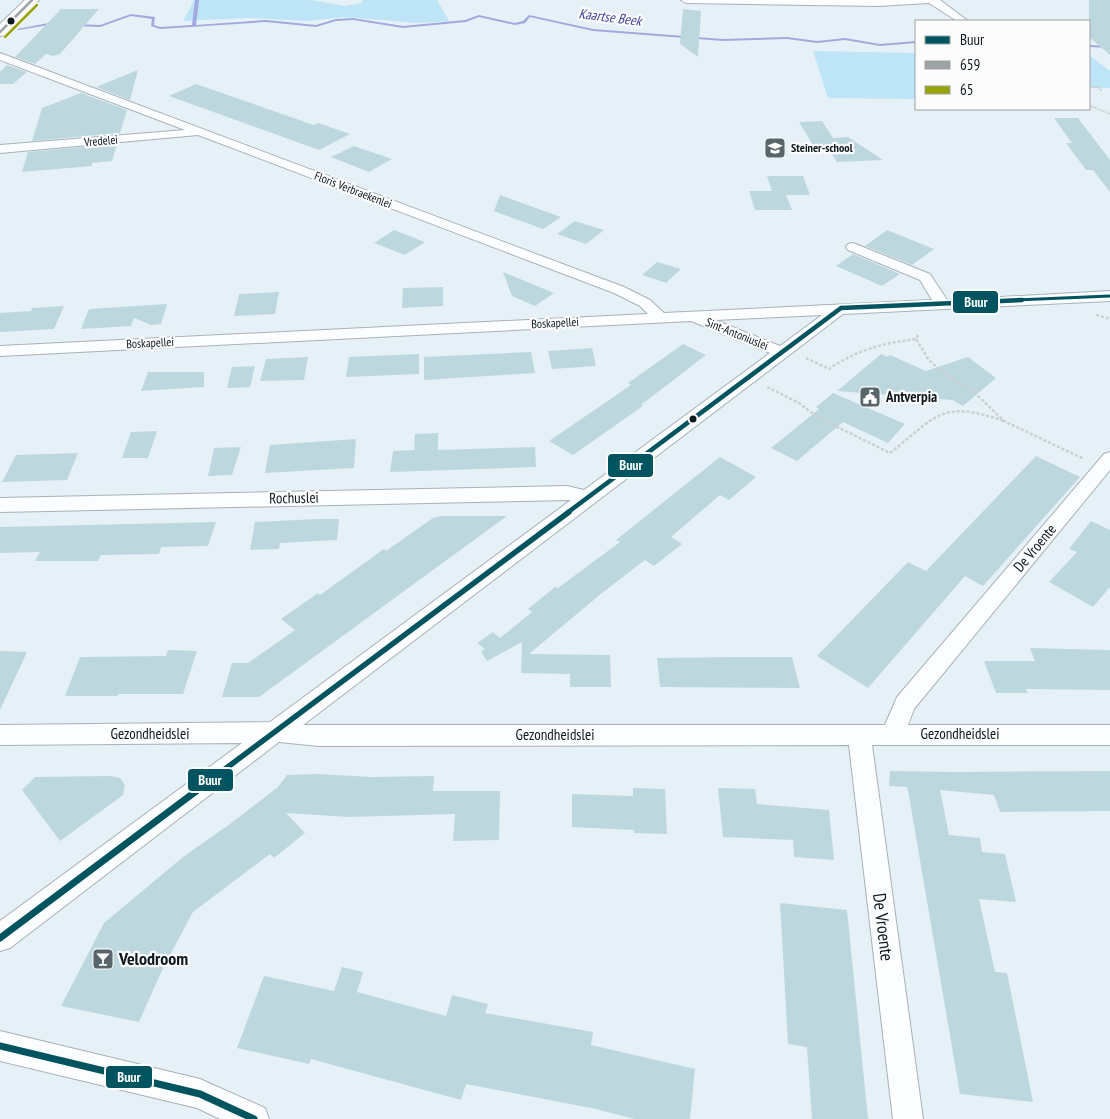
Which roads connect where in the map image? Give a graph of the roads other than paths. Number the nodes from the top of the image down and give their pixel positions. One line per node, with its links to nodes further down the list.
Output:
1 (32, 0): 5 (main road)
2 (686, 0): 3 (street)
3 (933, 0): 4 (street)
4 (961, 20)
5 (2, 30)
6 (0, 56): 7 (street, Floris Verbraekenlei)
7 (201, 132): 8 (street, Vredelei); 14 (street, Floris Verbraekenlei)
8 (0, 149)
9 (853, 247): 11 (street)
10 (1110, 296): 11 (street, Boskapellei)
11 (942, 304): 12 (street, Boskapellei)
12 (841, 308): 13 (street, Boskapellei); 16 (street, Sint-Antoniuslei)
13 (691, 316): 14 (street, Boskapellei); 16 (street, Sint-Antoniuslei)
14 (659, 318): 15 (street, Boskapellei)
15 (0, 351)
16 (782, 352): 18 (street, Sint-Antoniuslei)
17 (1106, 463): 22 (street, De Vroente)
18 (588, 498): 19 (street, Rochuslei); 20 (street, Sint-Antoniuslei)
19 (0, 505)
20 (274, 732): 21 (street, Gezondheidslei); 23 (street, Gezondheidslei); 25 (street, Sint-Antoniuslei)
21 (0, 734)
22 (893, 734): 23 (street, Gezondheidslei); 24 (street, Gezondheidslei)
23 (859, 735): 28 (street, De Vroente)
24 (1110, 735)
25 (0, 938)
26 (0, 1046): 27 (street)
27 (254, 1119)
28 (908, 1119)

